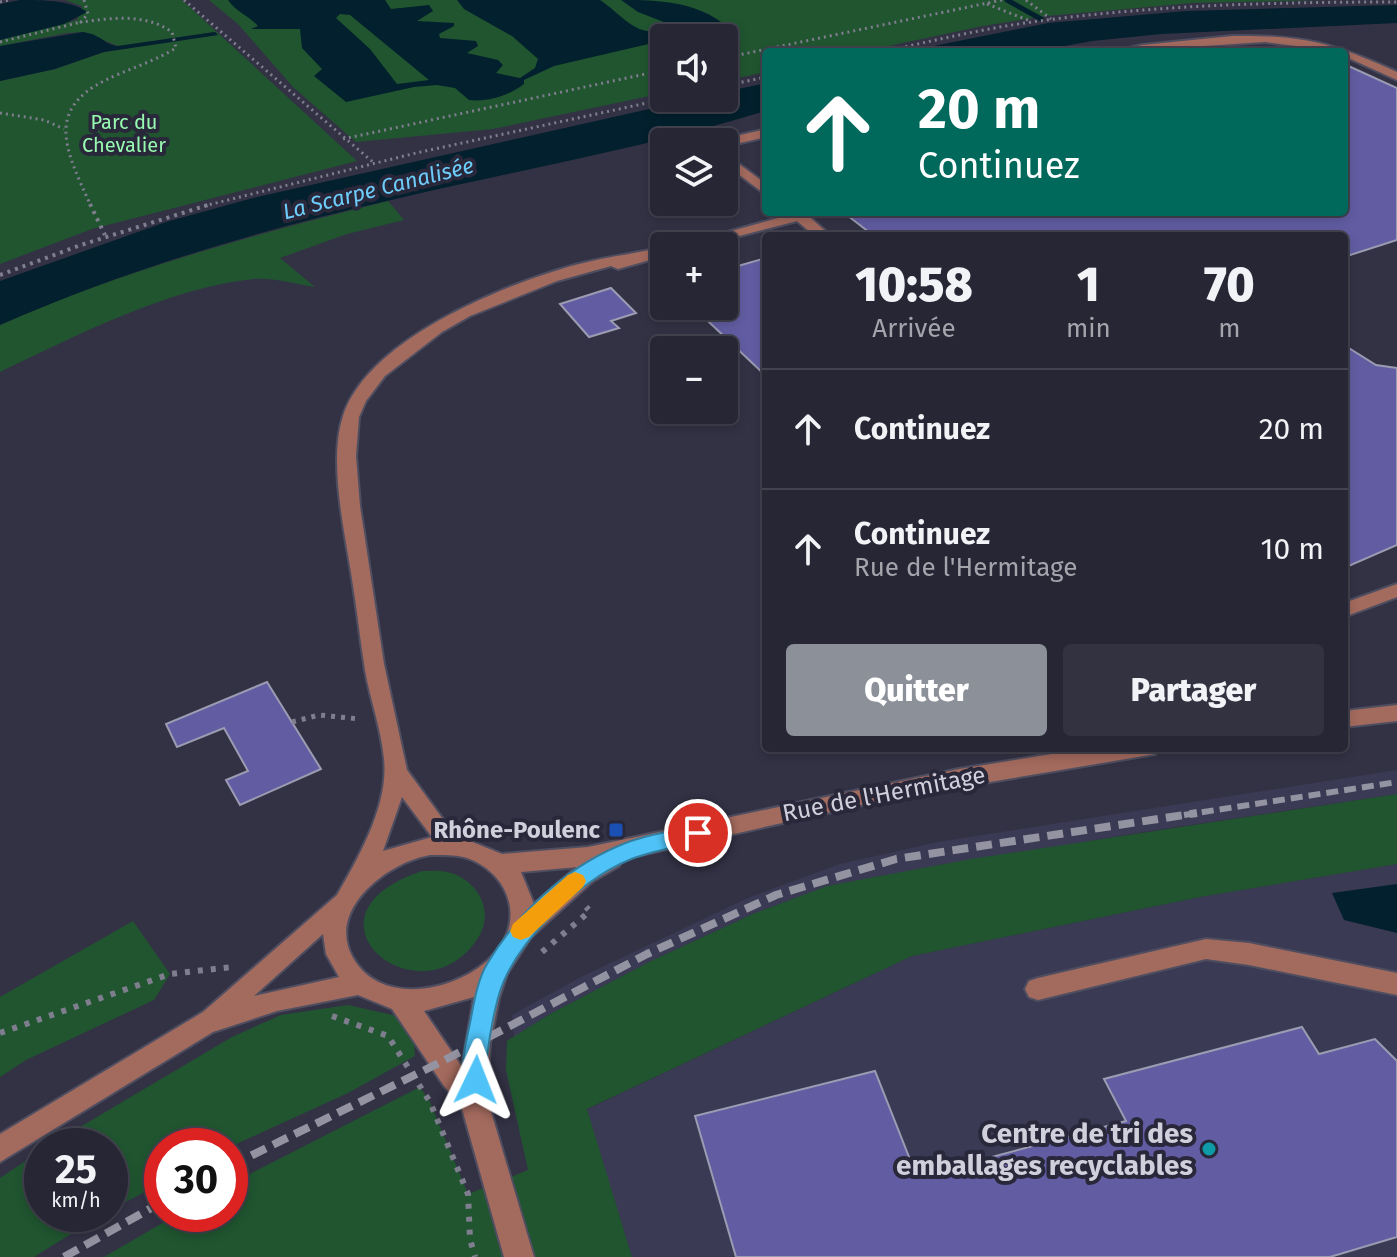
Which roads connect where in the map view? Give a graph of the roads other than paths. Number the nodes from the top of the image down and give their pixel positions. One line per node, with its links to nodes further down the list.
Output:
1 (1162, 48): 2 (street)
2 (1332, 48)
3 (1348, 54): 4 (street)
4 (1397, 76)
5 (762, 134): 6 (street)
6 (738, 140)
7 (738, 168): 8 (street)
8 (762, 188)
9 (790, 216): 11 (street)
10 (799, 216): 12 (street)
11 (733, 232)
12 (819, 232)
13 (650, 255): 19 (street)
14 (1397, 590): 15 (street)
15 (1348, 608)
16 (1397, 713): 17 (street)
17 (1348, 719)
18 (1117, 752): 21 (street, Rue de l'Hermitage)
19 (396, 772): 20 (street); 23 (street)
20 (456, 845): 22 (street); 23 (street)
21 (624, 852): 22 (street, Rue de l'Hermitage); 24 (street, Rue de l'Hermitage)
22 (500, 864): 24 (street)
23 (351, 890): 26 (street); 30 (street)
24 (521, 931): 25 (street)
25 (496, 970): 29 (street); 31 (street)
26 (361, 984): 29 (street); 30 (street)
27 (1397, 984): 28 (street)
28 (1038, 989)
29 (400, 999): 31 (street)
30 (205, 1023): 32 (street)
31 (466, 1093): 33 (street)
32 (0, 1149)
33 (519, 1257)

